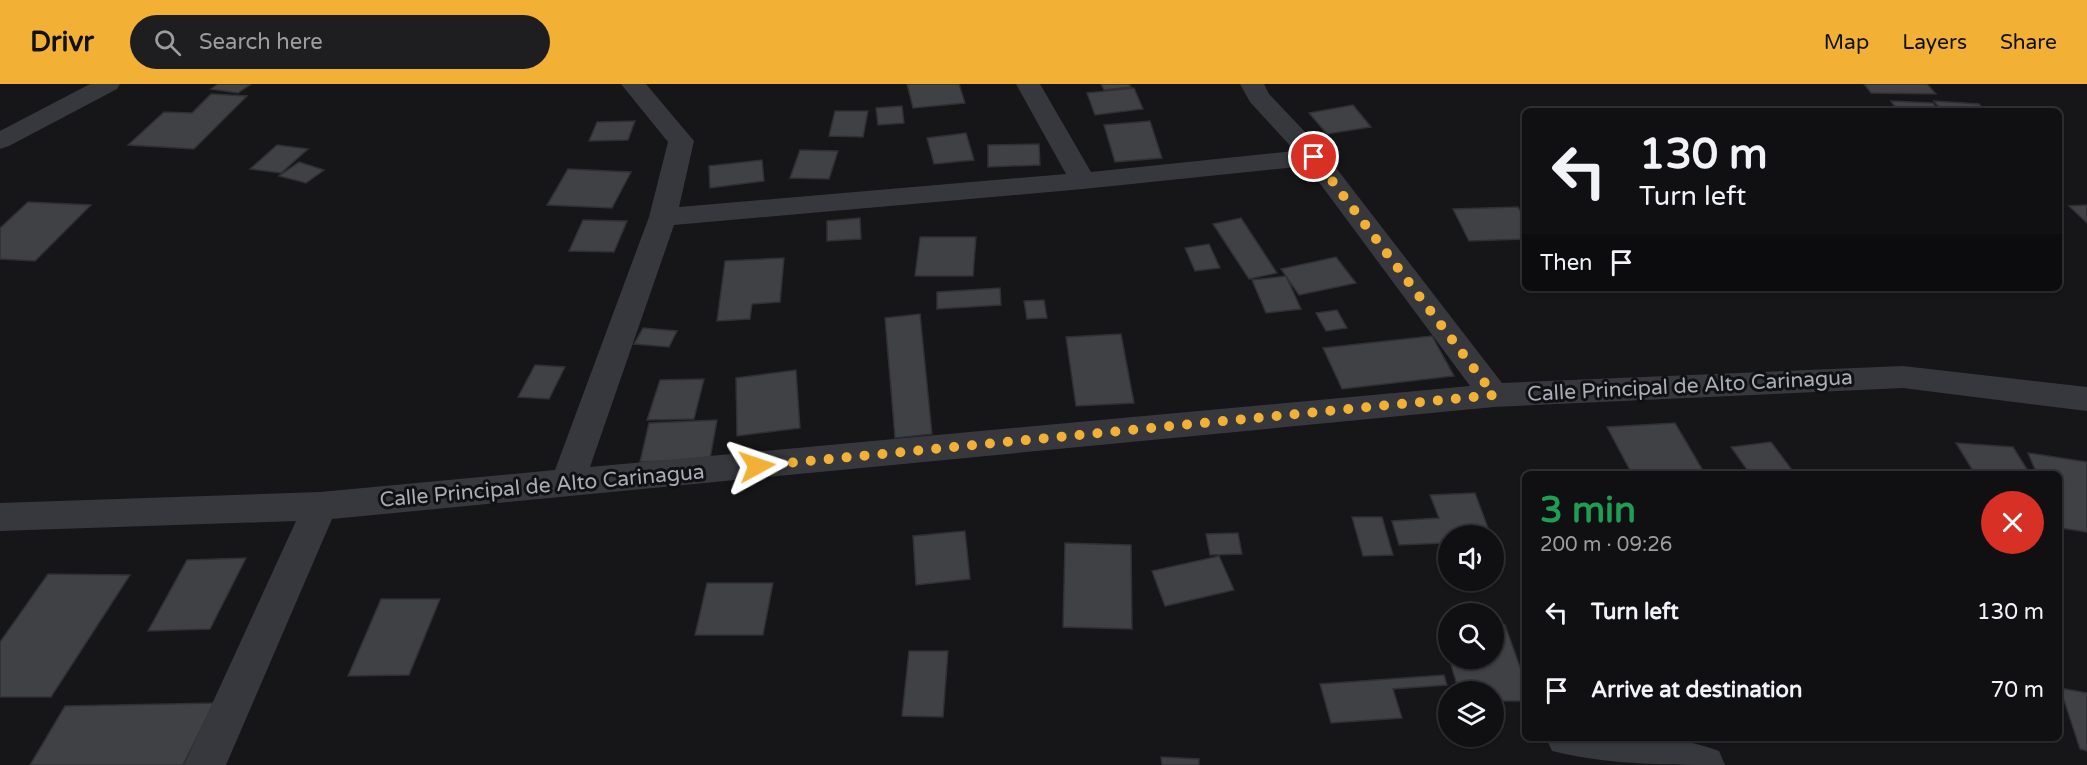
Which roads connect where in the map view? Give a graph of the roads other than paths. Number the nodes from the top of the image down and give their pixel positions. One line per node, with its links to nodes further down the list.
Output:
1 (108, 84): 5 (street)
2 (633, 84): 8 (street)
3 (1028, 84): 7 (street)
4 (1252, 84): 6 (street)
5 (0, 141)
6 (1314, 157): 7 (street); 9 (street)
7 (1083, 181): 8 (street)
8 (663, 217): 11 (street)
9 (1494, 395): 10 (street, Calle Principal de Alto Carinagua); 11 (street, Calle Principal de Alto Carinagua)
10 (2087, 399)
11 (567, 484): 12 (street, Calle Principal de Alto Carinagua)
12 (320, 506): 13 (street, Calle Principal de Alto Carinagua); 15 (street)
13 (0, 517)
14 (1582, 741): 16 (street)
15 (204, 765)
16 (1704, 765)

